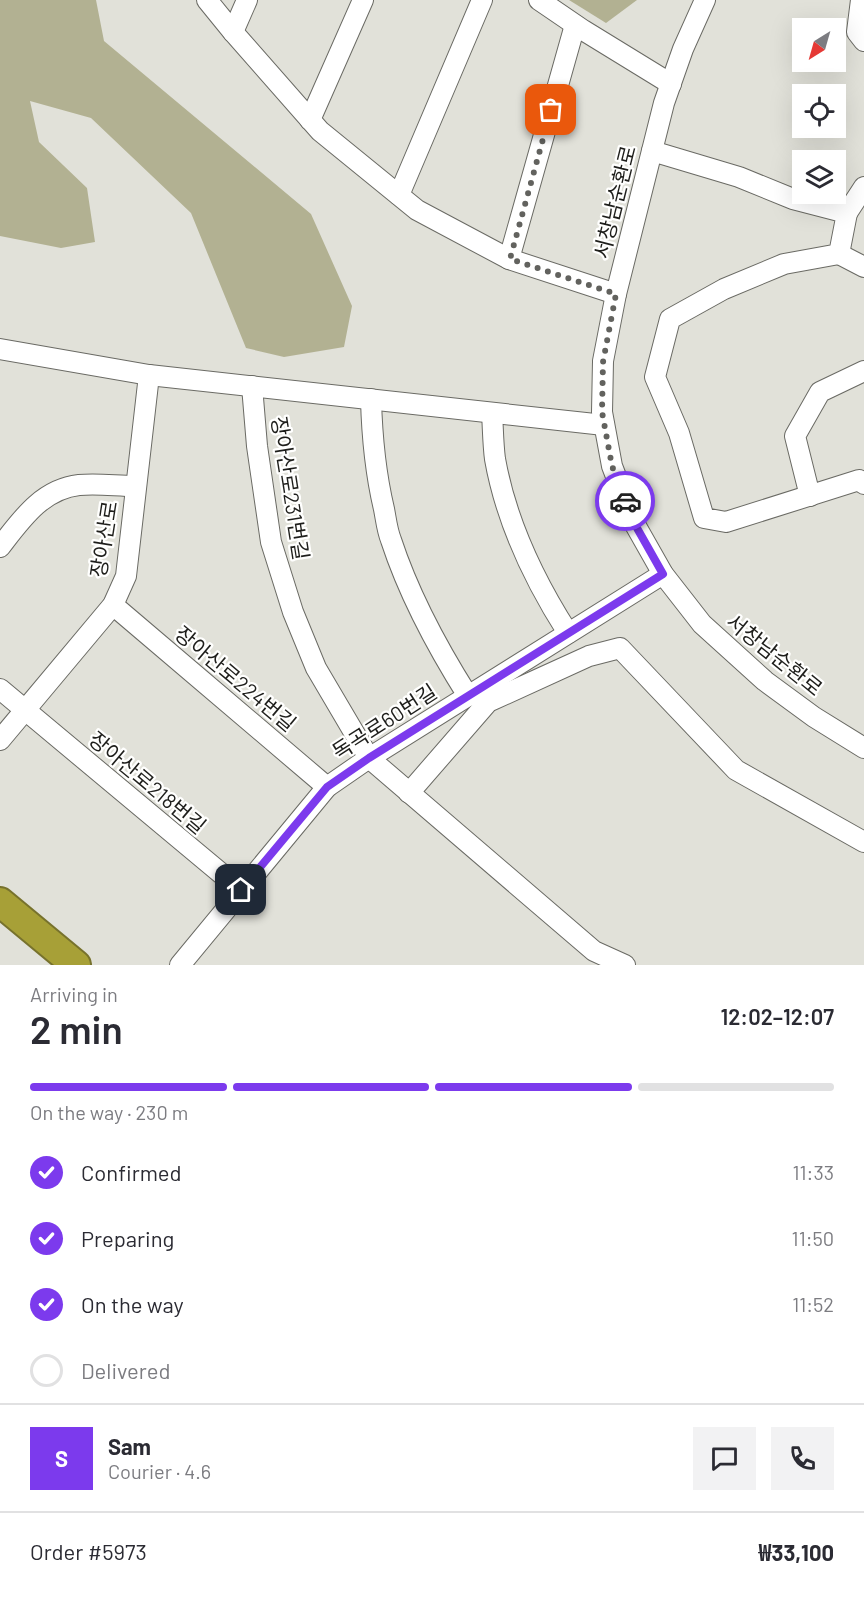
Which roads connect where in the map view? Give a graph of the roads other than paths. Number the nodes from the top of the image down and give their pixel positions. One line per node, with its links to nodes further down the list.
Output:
1 (207, 0): 9 (street)
2 (248, 0): 9 (street)
3 (363, 0): 12 (street)
4 (482, 0): 15 (street)
5 (539, 0): 8 (street)
6 (705, 0): 11 (street, 서창남순환로)
7 (861, 0): 10 (street)
8 (575, 25): 11 (street); 18 (street)
9 (233, 32): 12 (street)
10 (864, 41)
11 (671, 84): 13 (street, 서창남순환로)
12 (310, 120): 15 (street)
13 (652, 151): 16 (street); 20 (street, 서창남순환로)
14 (864, 187): 16 (street)
15 (399, 195): 18 (street)
16 (847, 213): 17 (street)
17 (839, 254): 19 (street); 30 (street)
18 (510, 259): 20 (street)
19 (864, 267)
20 (616, 294): 27 (street, 서창남순환로)
21 (2, 353): 23 (street, 장아산로231번길)
22 (864, 371): 30 (street)
23 (149, 375): 24 (street, 장아산로231번길); 29 (street, 장아산로)
24 (252, 386): 25 (street, 장아산로231번길); 40 (street, 장아산로231번길)
25 (371, 399): 26 (street, 장아산로231번길); 36 (street)
26 (492, 413): 27 (street, 장아산로231번길); 34 (street)
27 (604, 425): 32 (street, 서창남순환로)
28 (864, 484): 30 (street)
29 (135, 486): 31 (street); 33 (street, 장아산로)
30 (810, 496)
31 (0, 547)
32 (663, 574): 34 (street, 독곡로60번길); 39 (street, 서창남순환로)
33 (113, 605): 37 (street, 장아산로); 41 (street, 장아산로224번길)
34 (568, 633): 36 (street, 독곡로60번길)
35 (0, 688): 37 (street, 장아산로218번길)
36 (468, 696): 40 (street, 독곡로60번길)
37 (25, 710): 38 (street, 장아산로); 44 (street, 장아산로218번길)
38 (0, 740)
39 (864, 748)
40 (369, 758): 41 (street, 독곡로60번길); 42 (street, 장아산로231번길)
41 (327, 787): 44 (street, 독곡로60번길)
42 (409, 793): 43 (street); 48 (street, 장아산로231번길)
43 (864, 842)
44 (241, 890): 47 (street, 독곡로60번길)
45 (1, 903): 46 (highway)
46 (76, 965)
47 (180, 965)
48 (625, 965)

